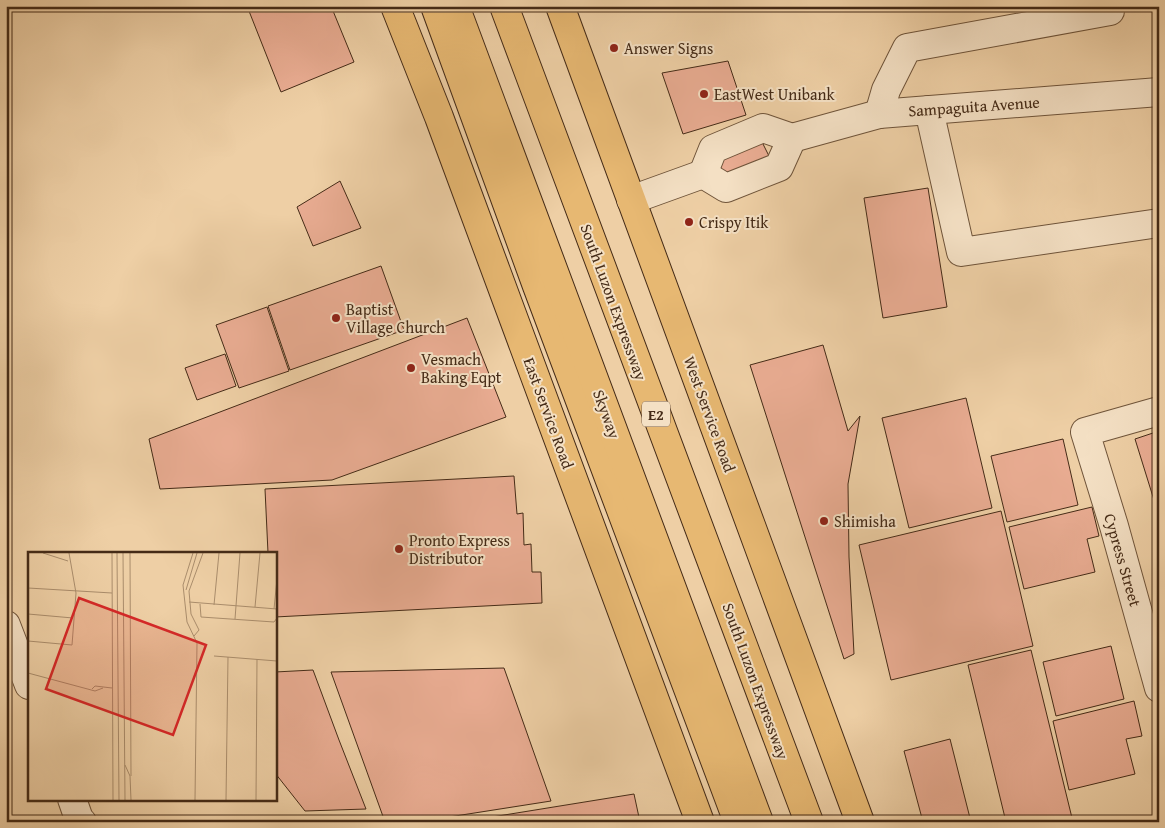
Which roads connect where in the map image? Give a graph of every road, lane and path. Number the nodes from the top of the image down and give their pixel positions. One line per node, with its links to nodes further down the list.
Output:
1 (395, 6): 22 (main road, East Service Road)
2 (435, 6): 23 (main road)
3 (455, 6): 24 (main road, Skyway)
4 (489, 6): 25 (main road, Skyway / E2)
5 (504, 6): 26 (main road, South Luzon Expressway / E2)
6 (560, 6): 13 (main road, West Service Road)
7 (1110, 11): 10 (street)
8 (1159, 92): 9 (street, Sampaguita Avenue)
9 (930, 110): 10 (street, Sampaguita Avenue); 14 (street)
10 (878, 114): 11 (street, Sampaguita Avenue)
11 (792, 138): 12 (street); 12 (street)
12 (703, 174): 13 (street)
13 (631, 200): 27 (main road, West Service Road)
14 (1159, 222)
15 (1159, 411): 17 (street, Cypress Street)
16 (6, 625): 18 (street)
17 (1154, 650): 19 (street, Cypress Street)
18 (28, 682)
19 (1159, 688)
20 (72, 800): 21 (street)
21 (82, 822)
22 (700, 822)
23 (738, 822)
24 (759, 822)
25 (791, 822)
26 (809, 822)
27 (860, 822)

